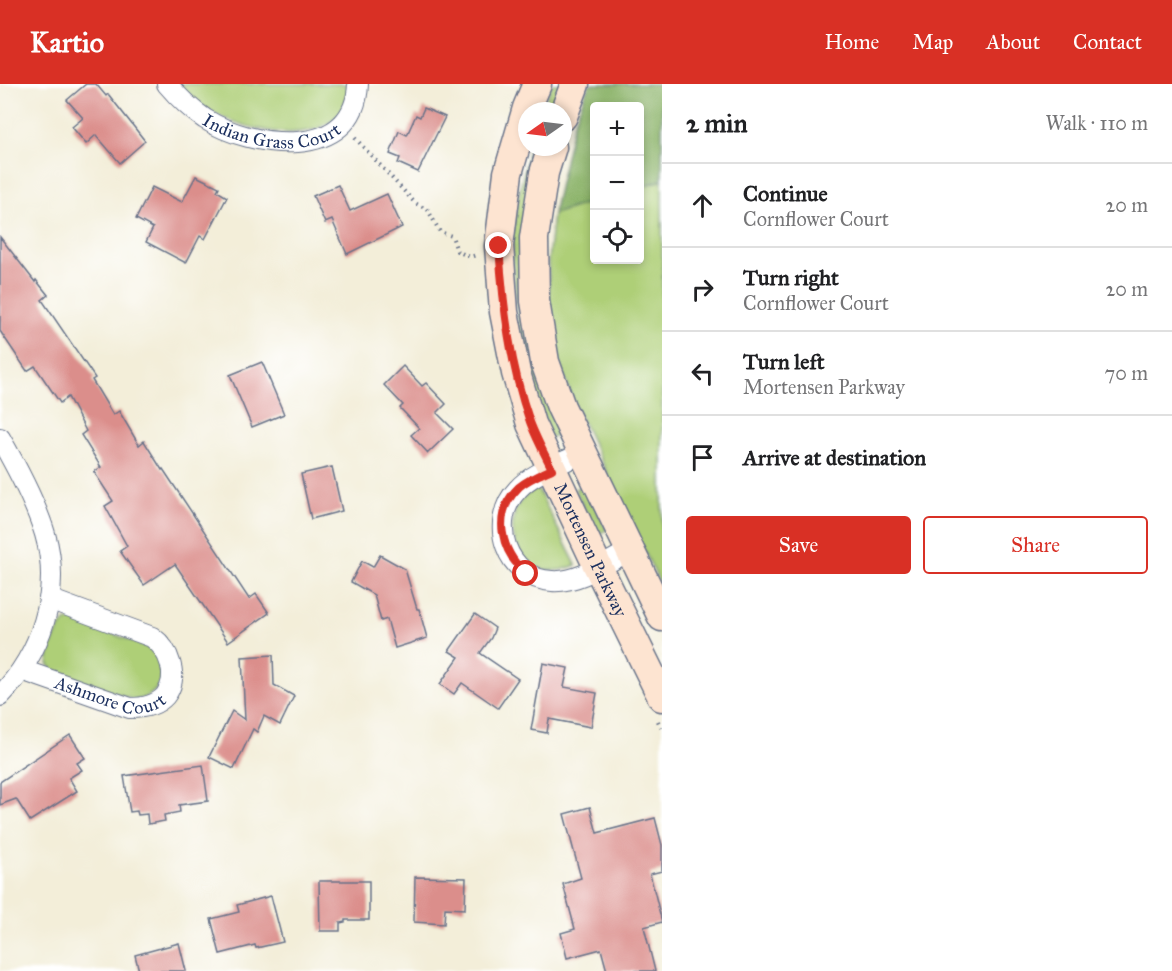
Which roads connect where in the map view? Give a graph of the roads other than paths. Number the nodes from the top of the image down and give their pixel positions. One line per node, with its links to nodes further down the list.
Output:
1 (167, 84): 2 (street, Indian Grass Court)
2 (358, 84)
3 (537, 84): 9 (street, Mortensen Parkway)
4 (575, 84): 5 (street)
5 (568, 102)
6 (549, 156): 8 (street, Mortensen Parkway)
7 (0, 438): 12 (street)
8 (582, 453): 9 (street); 10 (street, Mortensen Parkway)
9 (552, 469): 11 (street, Mortensen Parkway); 11 (street)
10 (629, 551): 11 (street); 13 (street, Mortensen Parkway)
11 (598, 567): 16 (street, Mortensen Parkway)
12 (49, 599): 14 (street); 14 (street, Ashmore Court)
13 (662, 617)
14 (22, 670): 15 (street)
15 (0, 696)
16 (662, 697)

